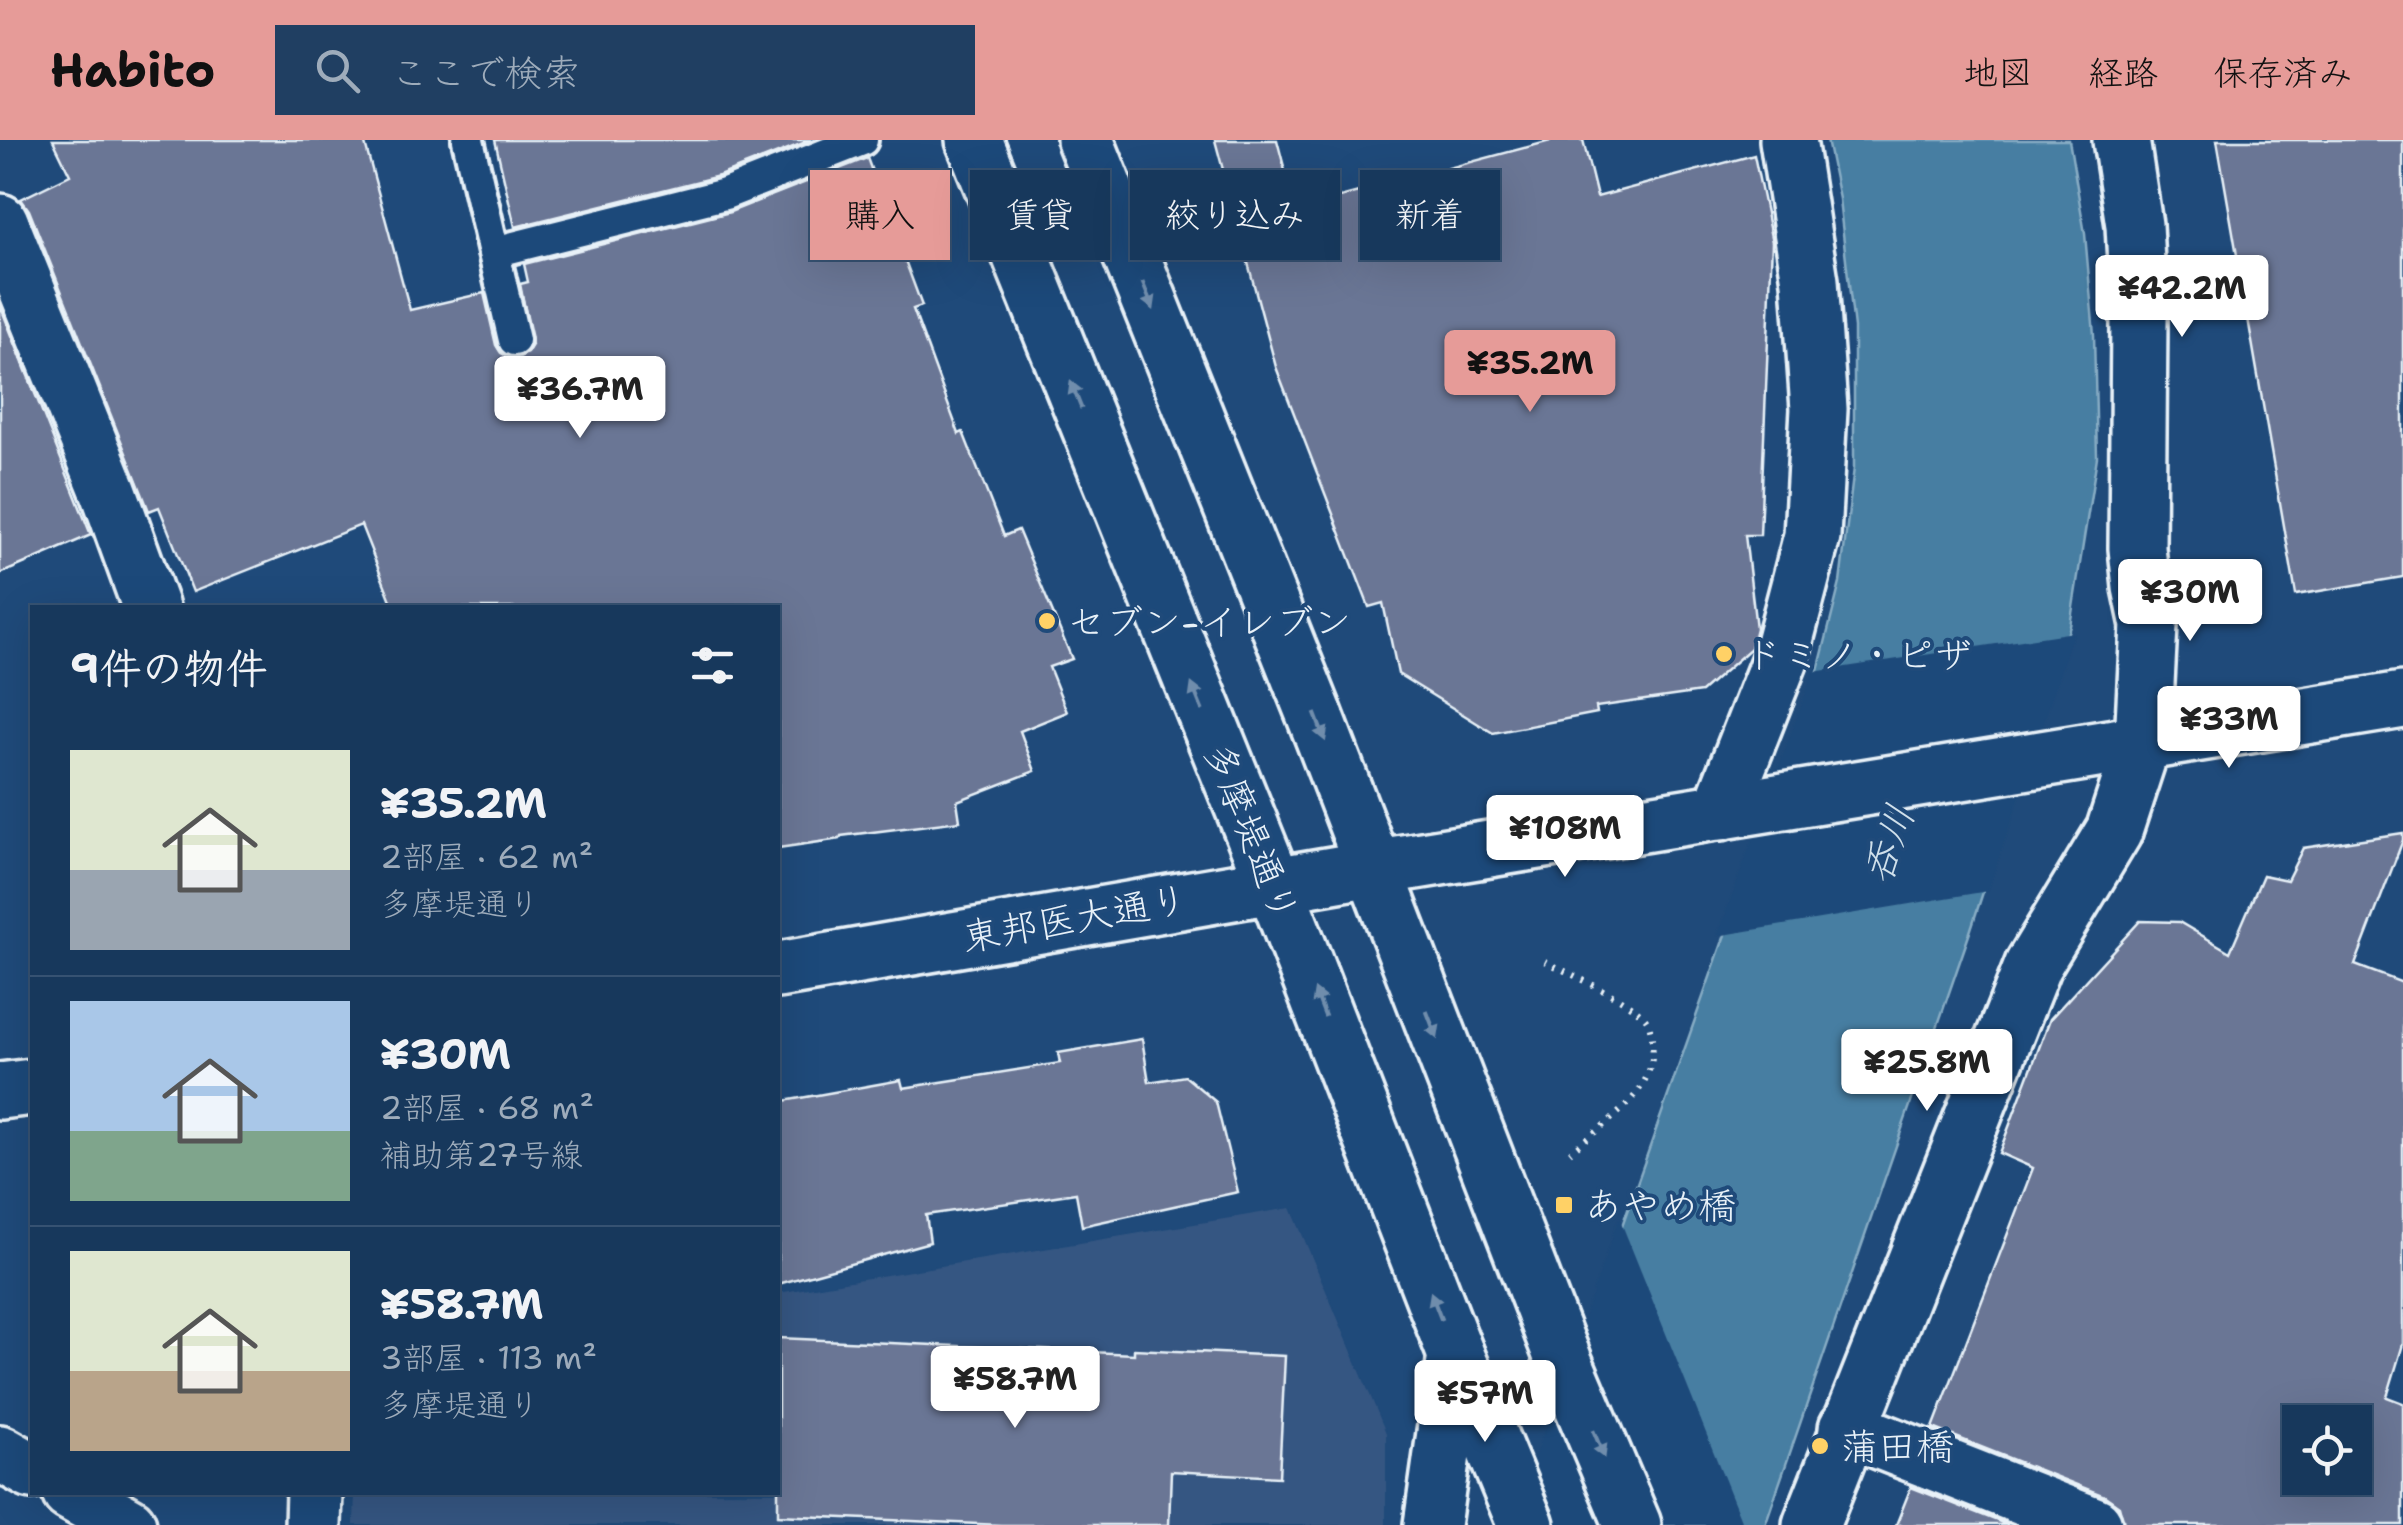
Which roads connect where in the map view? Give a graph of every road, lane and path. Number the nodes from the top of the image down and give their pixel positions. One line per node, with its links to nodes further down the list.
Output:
1 (468, 140): 8 (lane)
2 (862, 140): 8 (lane)
3 (974, 140): 15 (street, 多摩堤通り, one-way to 3)
4 (1085, 140): 14 (street, one-way to 14)
5 (1788, 140): 13 (street)
6 (2120, 140): 12 (street)
7 (0, 222): 10 (street)
8 (494, 252): 9 (lane)
9 (514, 340)
10 (150, 605)
11 (2403, 700): 12 (street, 東邦医大通り)
12 (2144, 742): 13 (street, 東邦医大通り); 22 (street)
13 (1732, 810): 14 (street, 東邦医大通り)
14 (1374, 868): 15 (street, 東邦医大通り); 31 (street, one-way to 31)
15 (1274, 884): 17 (street, 東邦医大通り); 21 (street, 多摩堤通り, one-way to 15)
16 (1546, 961): 20 (path)
17 (780, 970)
18 (30, 1087): 19 (street)
19 (0, 1090)
20 (1570, 1152)
21 (1456, 1355): 27 (street, 多摩堤通り); 30 (street)
22 (1847, 1428): 32 (street); 33 (street)
23 (0, 1453): 24 (street)
24 (30, 1470)
25 (75, 1495): 28 (street)
26 (314, 1495): 29 (street)
27 (1520, 1509)
28 (128, 1525)
29 (313, 1525)
30 (1432, 1525)
31 (1634, 1525)
32 (1811, 1525)
33 (2094, 1525)

